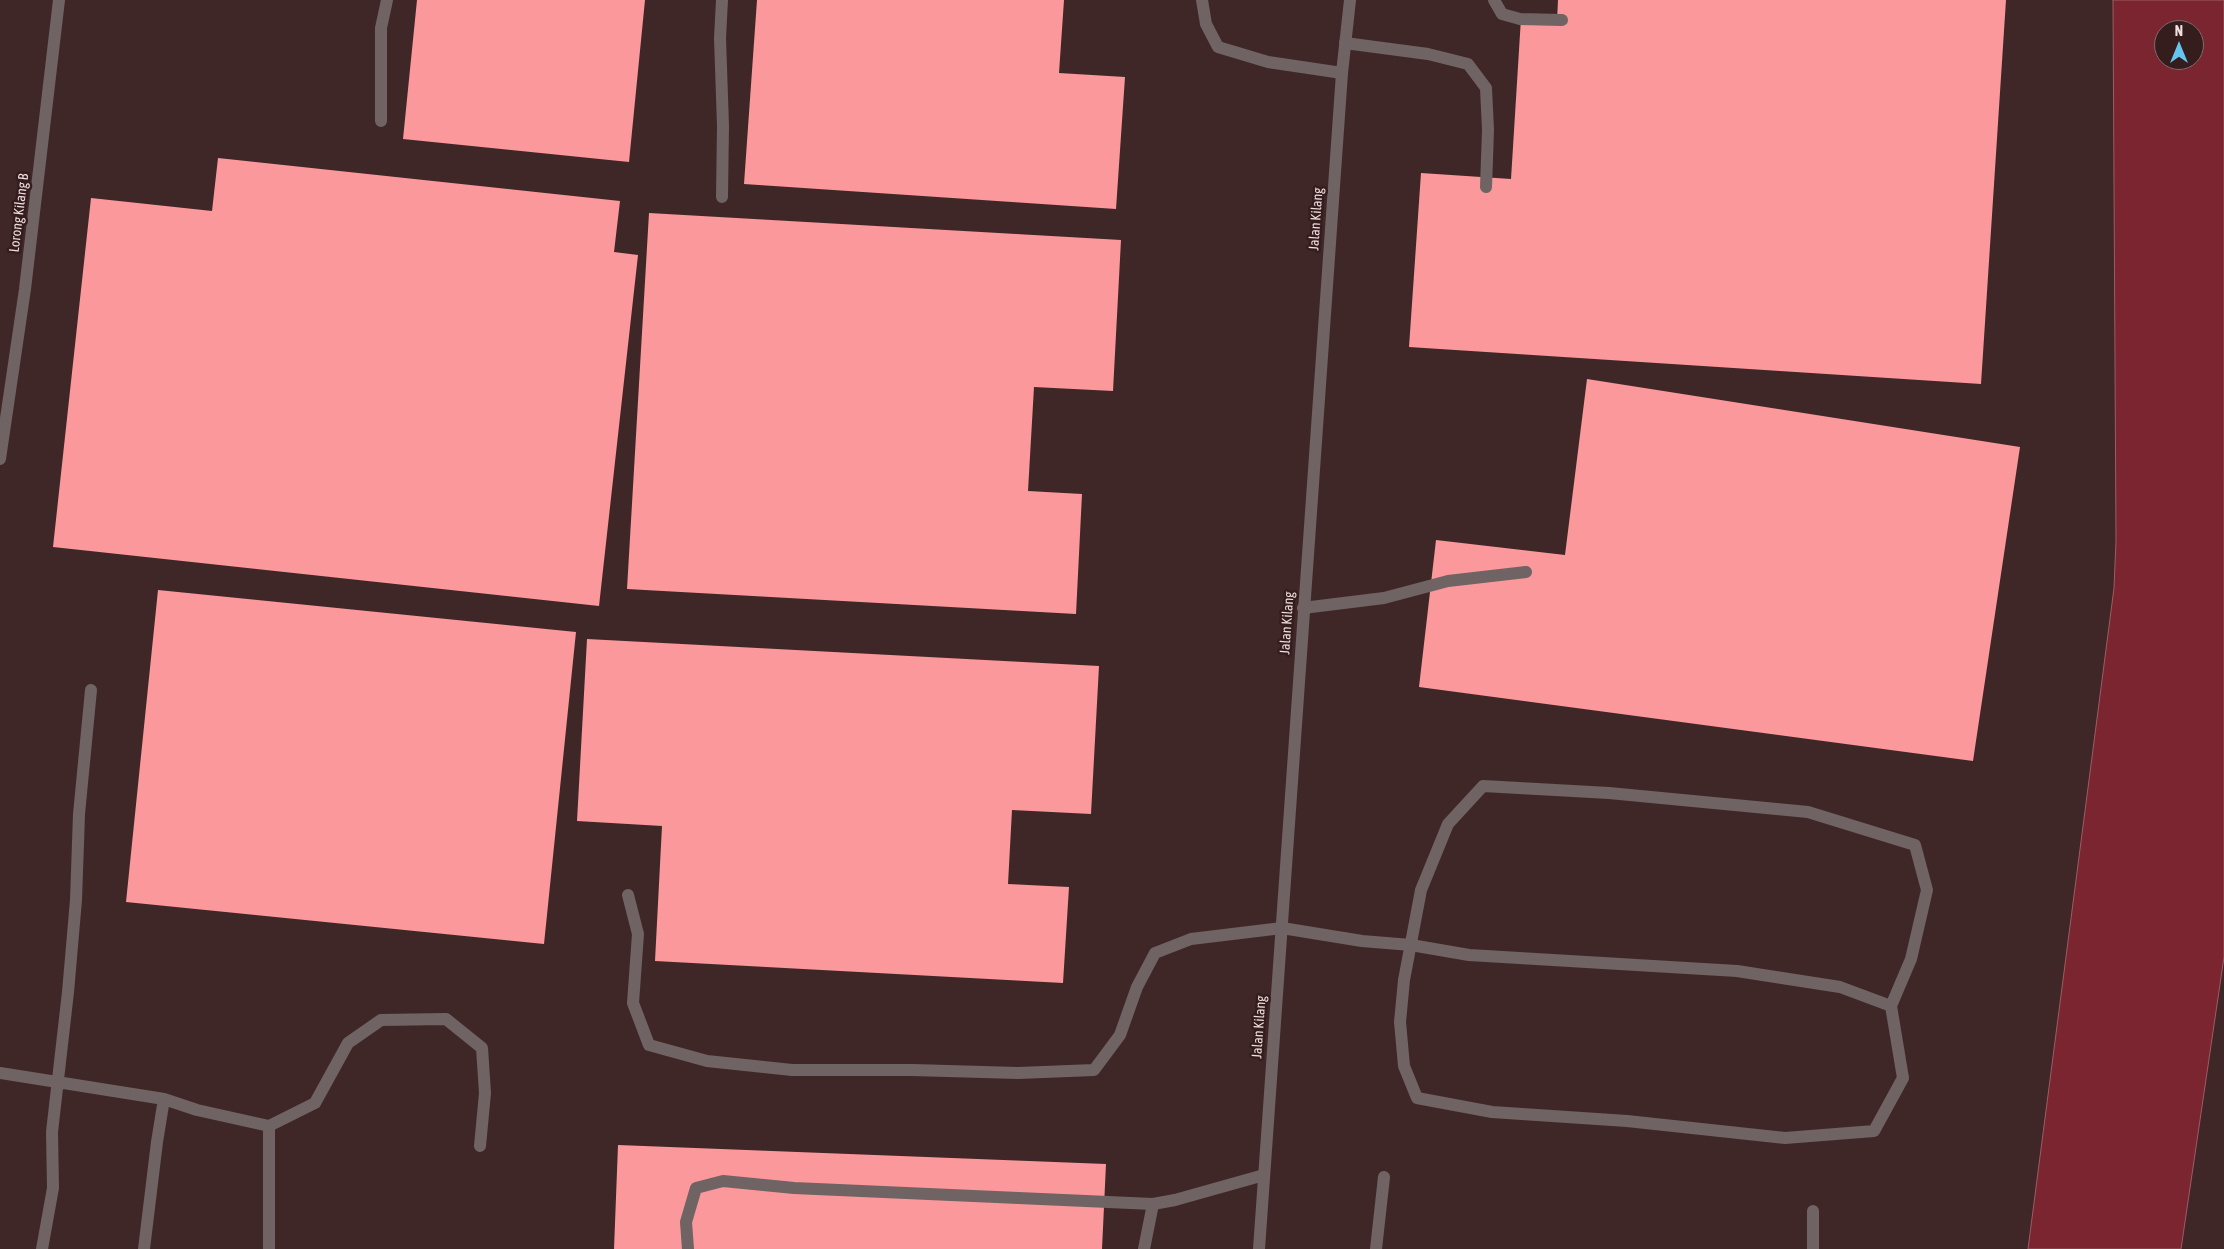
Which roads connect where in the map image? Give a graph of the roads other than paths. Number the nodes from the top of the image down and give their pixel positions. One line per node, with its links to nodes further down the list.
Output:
1 (59, 0): 13 (street, Lorong Kilang B)
2 (387, 0): 10 (street)
3 (722, 0): 12 (street)
4 (1202, 0): 9 (street)
5 (1350, 0): 8 (street, Jalan Kilang)
6 (1494, 0): 7 (street)
7 (1562, 20)
8 (1345, 43): 9 (street, Jalan Kilang); 11 (street)
9 (1342, 72): 15 (street, Jalan Kilang)
10 (381, 122)
11 (1486, 187)
12 (722, 197)
13 (0, 459)
14 (1526, 572): 15 (street)
15 (1303, 608): 18 (street, Jalan Kilang)
16 (91, 690): 22 (street)
17 (628, 895): 18 (street)
18 (1282, 928): 19 (street); 26 (street, Jalan Kilang)
19 (1411, 945): 20 (street); 20 (street); 20 (street)
20 (1891, 1006)
21 (0, 1073): 22 (street)
22 (58, 1082): 23 (street); 30 (street)
23 (164, 1099): 24 (street); 31 (street)
24 (269, 1126): 25 (street); 32 (street)
25 (480, 1146)
26 (1264, 1175): 28 (street); 35 (street, Jalan Kilang)
27 (1384, 1177): 36 (street)
28 (1153, 1204): 33 (street); 34 (street)
29 (1813, 1211): 37 (street)
30 (42, 1249)
31 (144, 1249)
32 (269, 1249)
33 (688, 1249)
34 (1144, 1249)
35 (1259, 1249)
36 (1376, 1249)
37 (1813, 1249)

